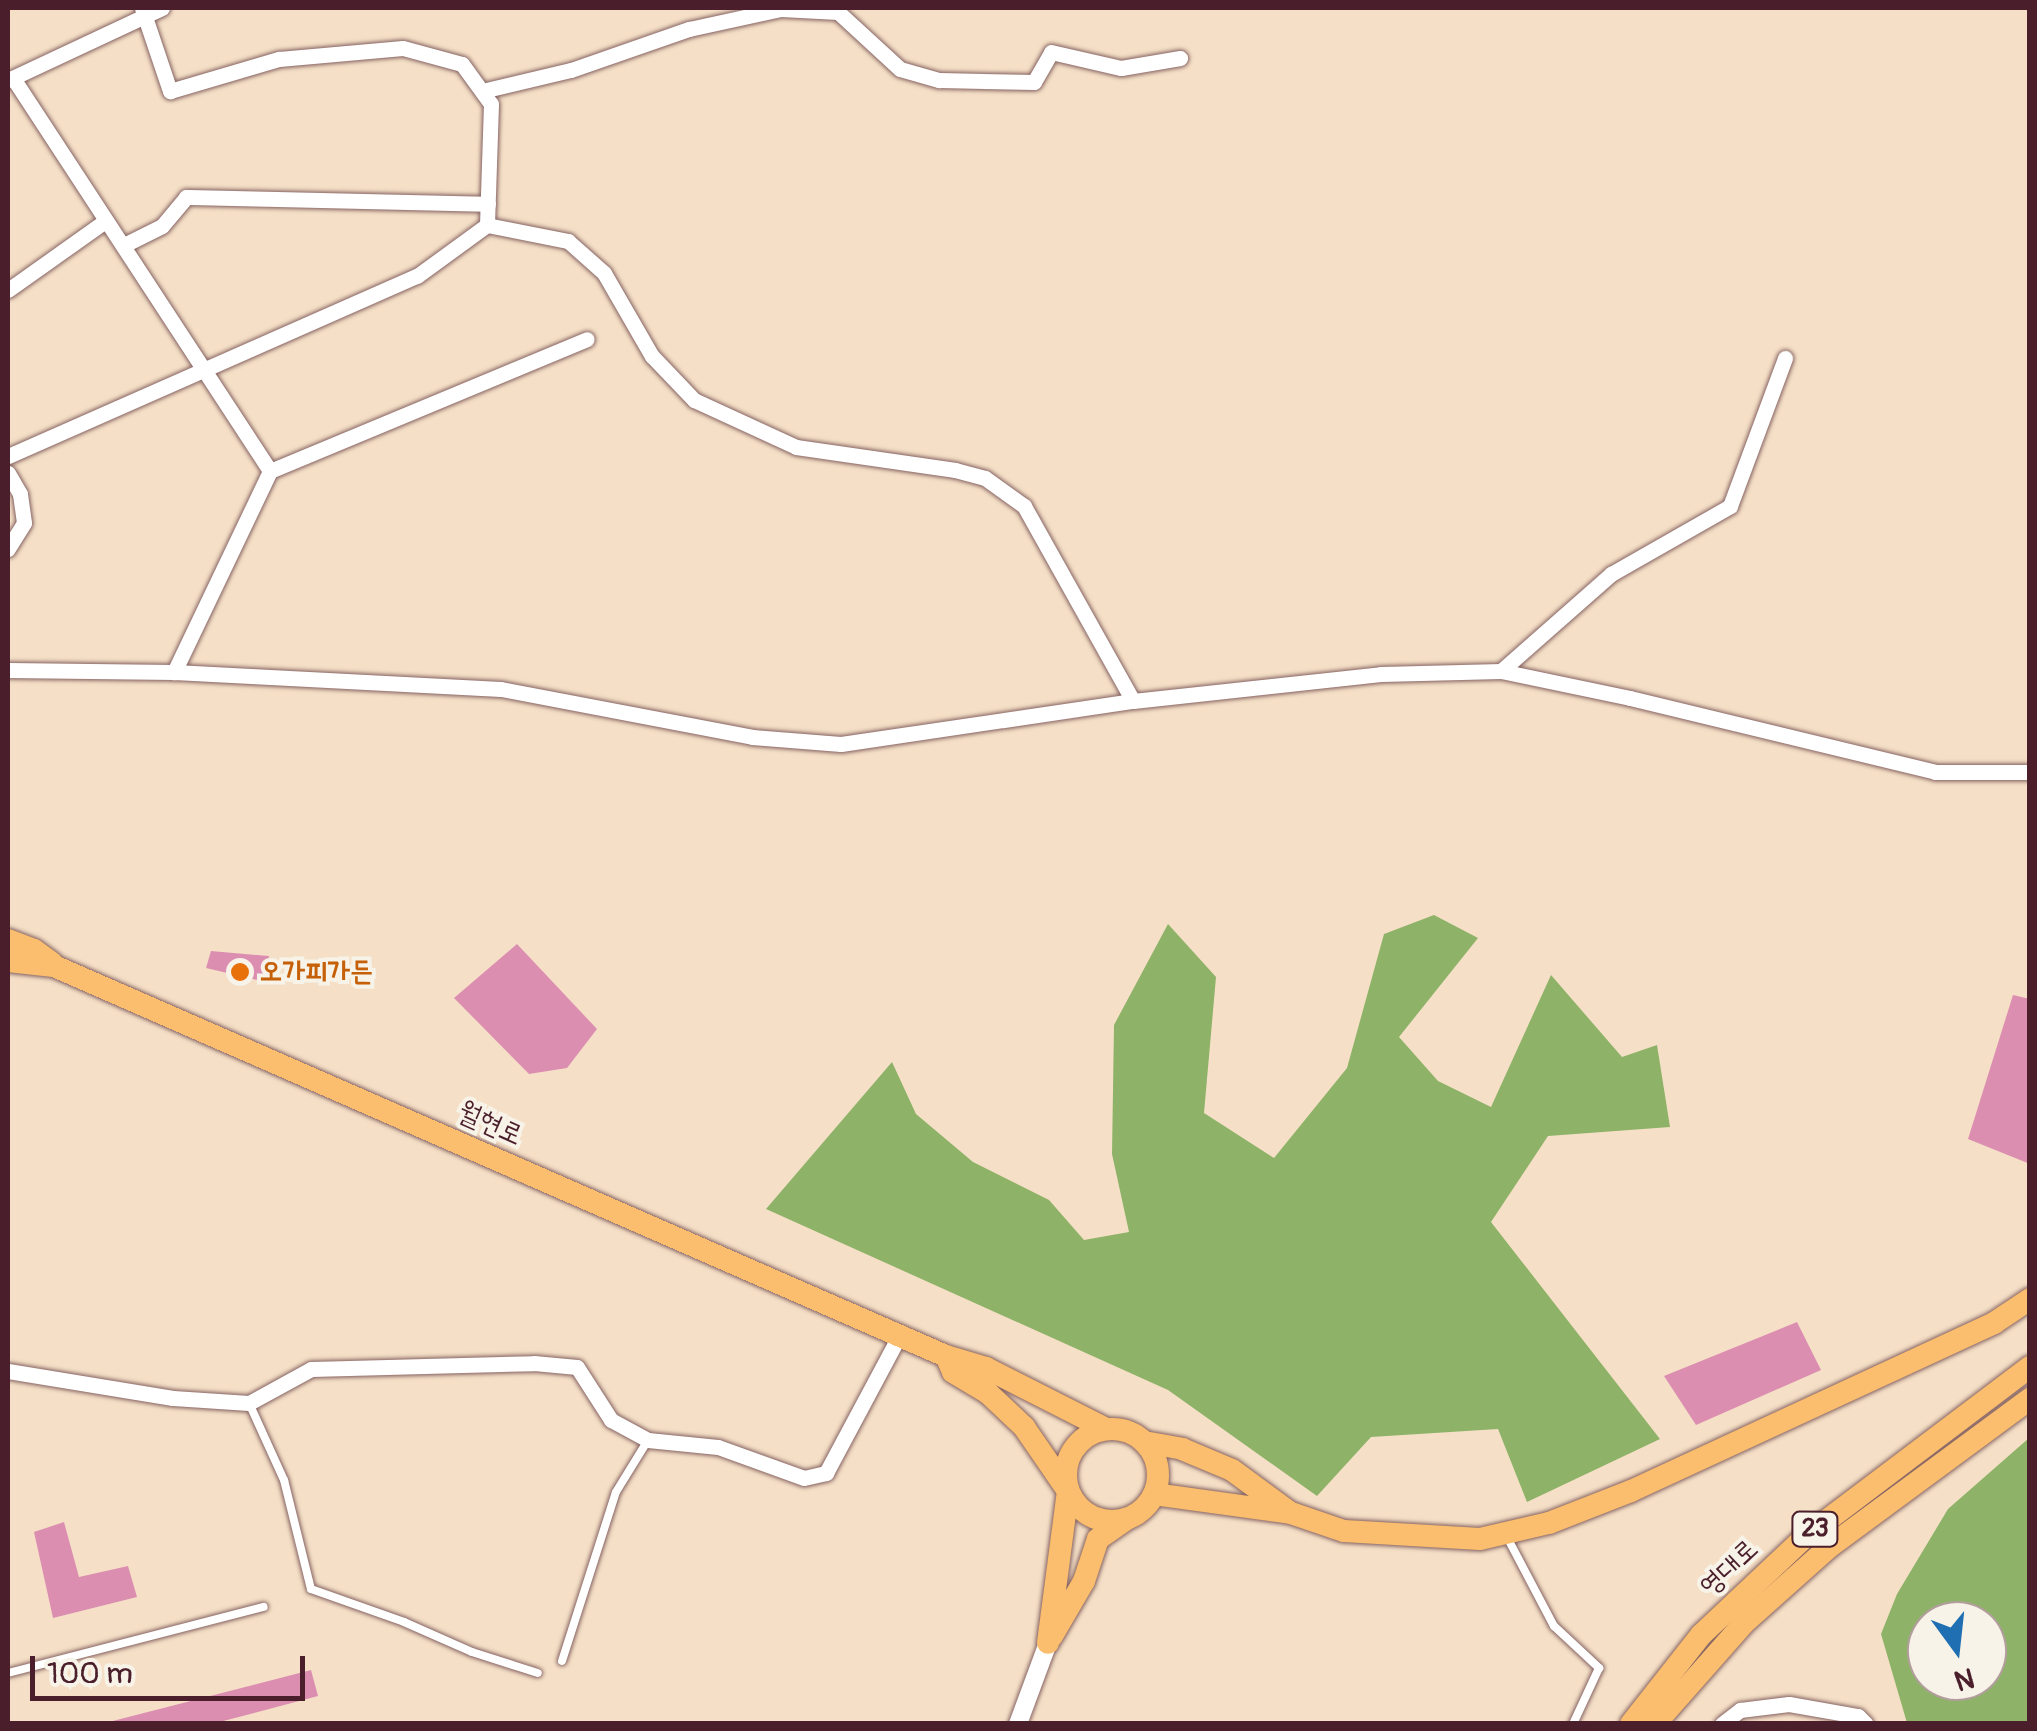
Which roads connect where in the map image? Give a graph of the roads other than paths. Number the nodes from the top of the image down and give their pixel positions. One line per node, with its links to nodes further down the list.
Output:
1 (162, 8): 2 (street)
2 (144, 12): 4 (street); 5 (street)
3 (1180, 58): 5 (street)
4 (10, 79): 7 (street)
5 (482, 92): 6 (street)
6 (488, 204): 8 (street); 9 (street)
7 (105, 220): 9 (street); 10 (street)
8 (487, 225): 13 (street); 21 (street)
9 (124, 245): 13 (street)
10 (8, 290)
11 (588, 339): 15 (street)
12 (1785, 358): 19 (street)
13 (200, 370): 14 (street); 15 (street)
14 (8, 456)
15 (270, 470): 20 (street)
16 (8, 473): 17 (street)
17 (8, 549)
18 (8, 670): 20 (street)
19 (1501, 671): 21 (street); 22 (street)
20 (174, 672): 21 (street)
21 (1133, 701)
22 (2030, 772)
23 (8, 940): 25 (main road)
24 (8, 961): 25 (main road, 월현로)
25 (54, 966): 26 (main road); 28 (main road, 월현로)
26 (8, 972)
27 (2030, 1299): 41 (main road)
28 (899, 1336): 29 (main road, 월현로); 35 (street)
29 (946, 1356): 34 (main road, 월현로); 37 (main road)
30 (2030, 1366): 49 (main road, 영대로 / 23)
31 (8, 1371): 33 (street)
32 (2030, 1398): 50 (main road, 영대로 / 23)
33 (250, 1403): 35 (street); 46 (lane)
34 (1106, 1429): 36 (main road); 37 (main road)
35 (648, 1440): 44 (lane)
36 (1144, 1442): 38 (main road); 39 (main road)
37 (1068, 1491): 40 (main road); 43 (main road)
38 (1154, 1494): 39 (main road); 40 (main road)
39 (1291, 1513): 41 (main road)
40 (1134, 1515): 43 (main road)
41 (1505, 1533): 48 (lane)
42 (264, 1607): 45 (lane)
43 (1048, 1643): 47 (street)
44 (562, 1662)
45 (8, 1673)
46 (538, 1673)
47 (1018, 1724)
48 (1573, 1724)
49 (1631, 1724)
50 (1655, 1724)
51 (1722, 1724): 52 (street)
52 (1866, 1724)

